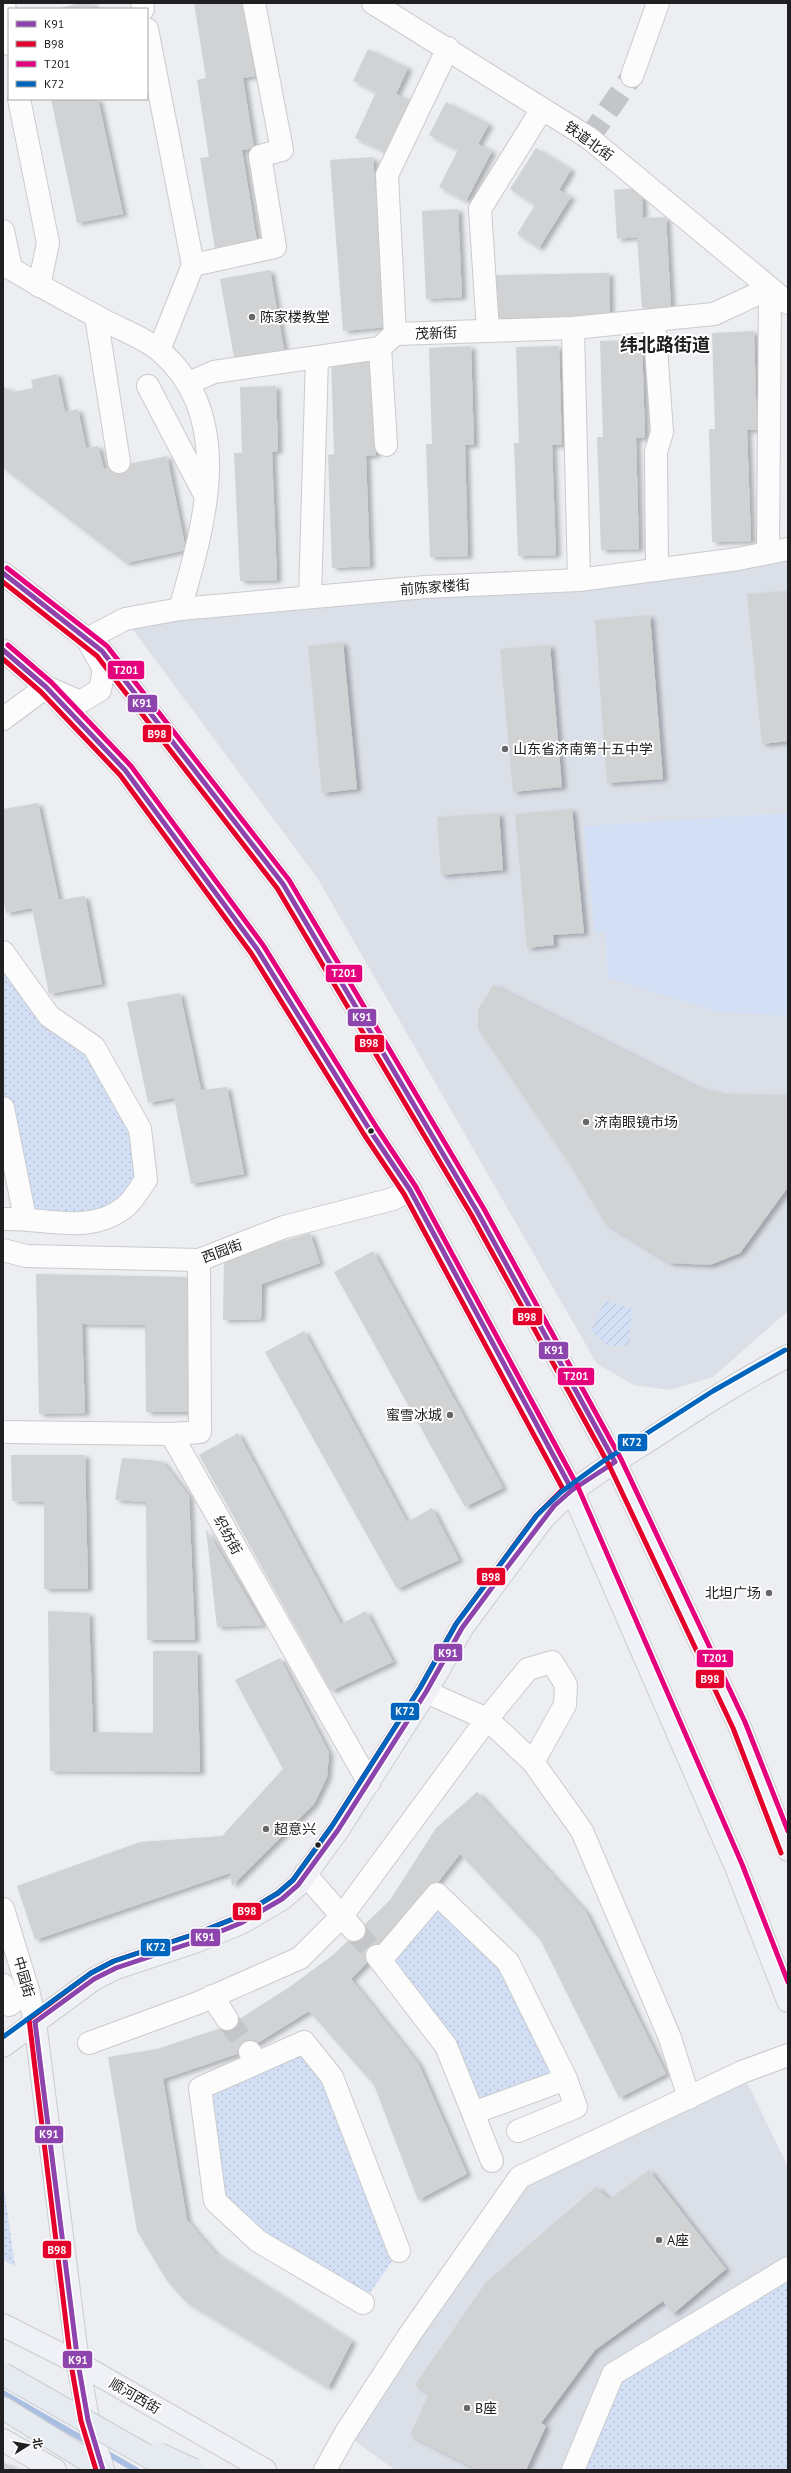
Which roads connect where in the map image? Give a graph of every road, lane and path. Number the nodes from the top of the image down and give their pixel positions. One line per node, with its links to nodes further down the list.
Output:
1 (4, 3): 6 (street)
2 (254, 3): 12 (street)
3 (373, 3): 7 (street, 铁道北街)
4 (658, 3): 8 (street)
5 (148, 34): 12 (street)
6 (8, 36)
7 (448, 48): 10 (street, 铁道北街); 21 (street, 茂新街)
8 (632, 76)
9 (19, 100): 14 (street)
10 (542, 109): 15 (street, 铁道北街); 20 (street)
11 (3, 231): 13 (street)
12 (193, 265): 22 (street)
13 (7, 266): 14 (street)
14 (40, 286): 17 (street)
15 (770, 288): 16 (street, 铁道北街); 18 (street, 茂新街); 29 (street)
16 (788, 303)
17 (96, 316): 22 (street); 27 (street)
18 (654, 320): 19 (street, 茂新街); 30 (street)
19 (573, 328): 20 (street, 茂新街); 32 (street)
20 (488, 331): 21 (street, 茂新街)
21 (387, 341): 23 (street); 26 (street)
22 (159, 350): 24 (street)
23 (316, 357): 24 (street); 33 (street)
24 (189, 383): 28 (street)
25 (148, 386): 28 (street)
26 (386, 445)
27 (120, 462)
28 (206, 497): 34 (street)
29 (778, 551): 30 (street, 前陈家楼街)
30 (656, 570): 32 (street, 前陈家楼街)
31 (3, 573): 35 (main road)
32 (579, 580): 33 (street, 前陈家楼街)
33 (310, 597): 34 (street, 前陈家楼街)
34 (180, 609): 35 (street, 前陈家楼街)
35 (87, 638): 37 (street); 49 (main road)
36 (3, 650): 37 (main road)
37 (46, 687): 38 (street); 41 (main road)
38 (3, 719)
39 (3, 952): 42 (street)
40 (3, 1108): 42 (street)
41 (410, 1190): 45 (street, 西园街); 50 (main road)
42 (25, 1218): 43 (street)
43 (3, 1219)
44 (3, 1250): 45 (street, 西园街)
45 (199, 1260): 48 (street)
46 (788, 1356): 49 (main road)
47 (3, 1432): 48 (street)
48 (171, 1434): 54 (street, 织纺街)
49 (614, 1462): 50 (main road); 55 (main road)
50 (572, 1490): 51 (main road); 62 (main road)
51 (426, 1692): 52 (street); 54 (main road)
52 (487, 1719): 53 (street); 53 (street); 58 (street)
53 (533, 1762): 69 (street)
54 (369, 1782): 56 (main road)
55 (788, 1850)
56 (305, 1874): 58 (street); 64 (main road)
57 (3, 1909): 59 (street, 中园街)
58 (348, 1923): 60 (street)
59 (28, 1990): 61 (street); 64 (street, 中园街)
60 (212, 1996): 63 (street); 65 (street)
61 (5, 1999)
62 (788, 2001)
63 (227, 2019)
64 (36, 2022): 66 (main road); 77 (main road)
65 (89, 2043)
66 (3, 2046)
67 (788, 2055): 69 (street)
68 (566, 2079): 70 (street); 70 (street); 71 (street)
69 (689, 2098): 89 (street)
70 (473, 2113): 72 (street)
71 (518, 2131)
72 (492, 2162)
73 (399, 2251): 75 (street)
74 (788, 2268): 90 (street)
75 (363, 2303)
76 (3, 2325): 77 (main road, 顺河西街)
77 (78, 2363): 80 (main road); 88 (main road, 顺河西街)
78 (3, 2374): 80 (highway, bridge)
79 (3, 2408): 82 (highway)
80 (78, 2416): 85 (main road); 86 (highway, bridge); 87 (highway, bridge)
81 (3, 2440): 83 (main road)
82 (56, 2441): 84 (highway); 85 (highway)
83 (55, 2470)
84 (88, 2470)
85 (103, 2470)
86 (172, 2470)
87 (194, 2470)
88 (265, 2470)
89 (325, 2470)
90 (573, 2470)

